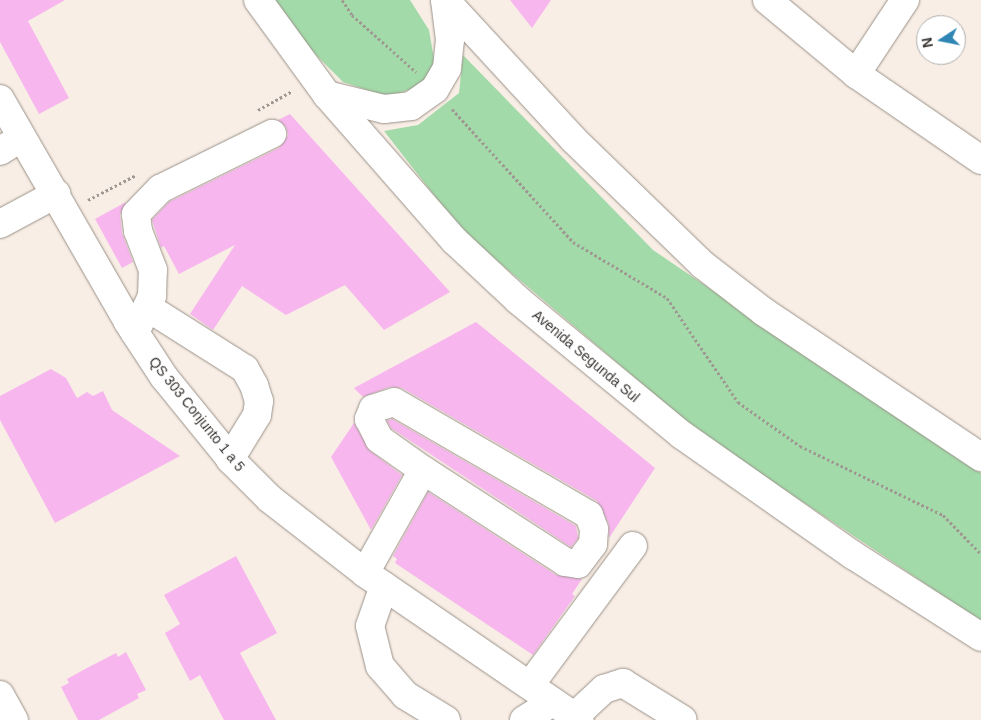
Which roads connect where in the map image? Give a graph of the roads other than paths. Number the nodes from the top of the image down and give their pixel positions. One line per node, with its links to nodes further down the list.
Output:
1 (258, 0): 6 (street, Avenida Segunda Sul)
2 (445, 0): 6 (street); 15 (street)
3 (767, 0): 5 (street)
4 (905, 0): 5 (street)
5 (856, 74): 10 (street)
6 (327, 95): 20 (street, Avenida Segunda Sul)
7 (0, 99): 9 (street, QS 303 Conjunto 1 a 5)
8 (272, 134): 13 (street)
9 (11, 144): 11 (street, QS 303 Conjunto 1 a 5)
10 (981, 160)
11 (56, 194): 12 (street); 14 (street, QS 303 Conjunto 1 a 5)
12 (0, 224)
13 (147, 307): 14 (street); 16 (street)
14 (135, 333): 16 (street, QS 303 Conjunto 1 a 5)
15 (981, 457)
16 (230, 459): 19 (street, QS 303 Conjunto 1 a 5)
17 (423, 470): 17 (street); 19 (street)
18 (633, 546): 21 (street)
19 (374, 579): 21 (street, QS 303 Conjunto 1 a 5); 25 (street)
20 (981, 637)
21 (530, 685): 23 (street, QS 303 Conjunto 1 a 5)
22 (0, 695): 24 (street)
23 (569, 713): 26 (street); 27 (street)
24 (14, 720)
25 (446, 720)
26 (524, 720)
27 (683, 720)

